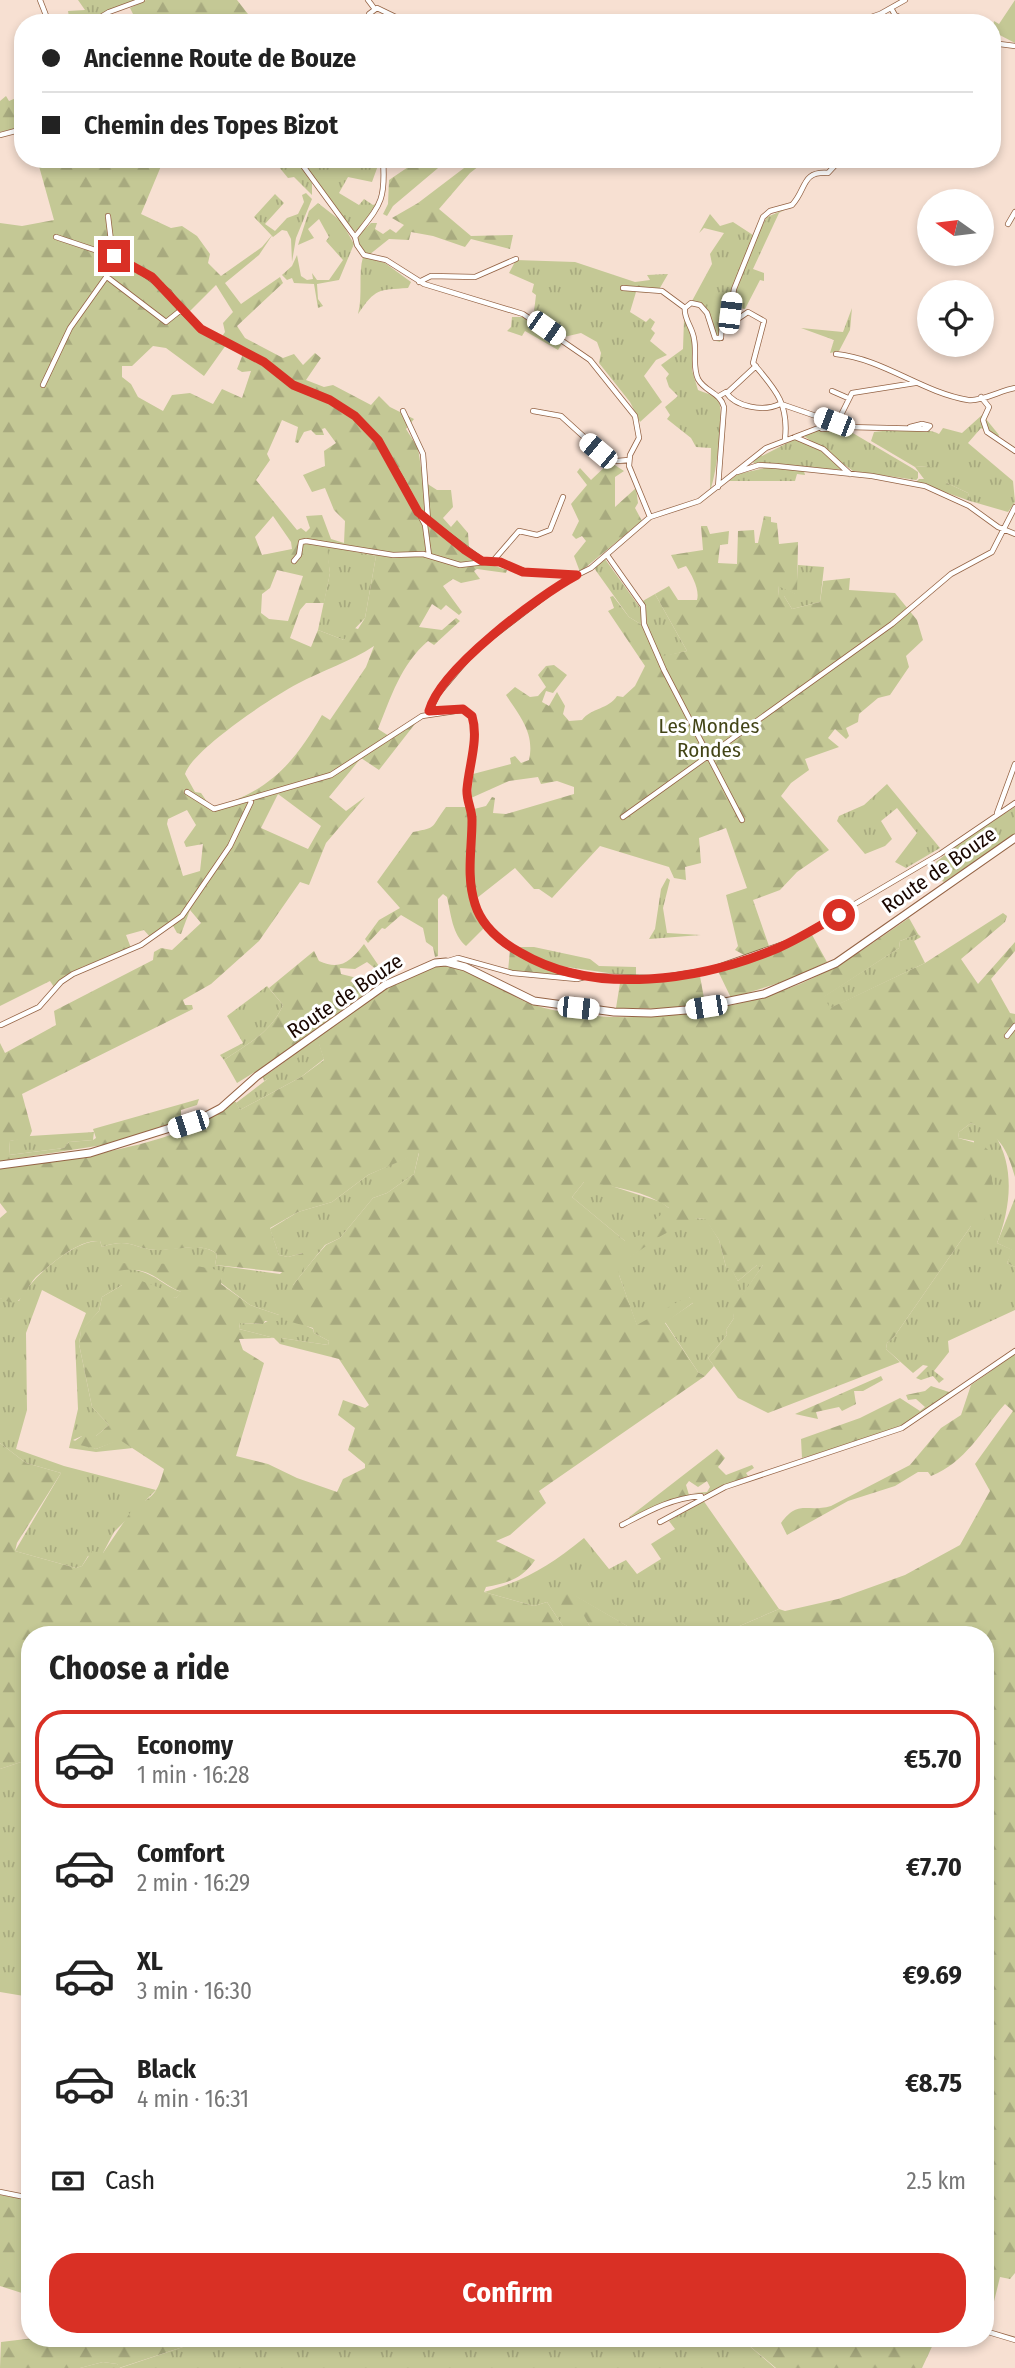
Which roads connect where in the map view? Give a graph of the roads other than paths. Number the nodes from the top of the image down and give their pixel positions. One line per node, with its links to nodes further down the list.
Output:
1 (142, 0): 6 (street)
2 (368, 0): 4 (street)
3 (905, 0): 5 (street)
4 (374, 8): 7 (street); 8 (street)
5 (889, 10): 9 (street); 10 (street)
6 (106, 14)
7 (369, 14)
8 (388, 14)
9 (878, 14)
10 (894, 14)
11 (305, 168): 18 (street)
12 (383, 168): 18 (street)
13 (833, 168): 26 (street)
14 (1015, 212): 16 (street)
15 (108, 216): 19 (street)
16 (1008, 224)
17 (56, 237): 19 (street)
18 (355, 237): 22 (street)
19 (114, 256): 21 (street); 25 (street)
20 (516, 259): 22 (street)
21 (107, 277): 25 (street); 30 (street)
22 (419, 282): 49 (street)
23 (623, 288): 24 (street)
24 (685, 308): 26 (street); 34 (street)
25 (181, 310): 56 (street)
26 (723, 329): 28 (street)
27 (836, 354): 29 (street)
28 (755, 365): 33 (street); 38 (street)
29 (915, 383): 35 (street); 36 (street)
30 (43, 385)
31 (1015, 388): 35 (street)
32 (832, 391): 36 (street)
33 (728, 395): 34 (street); 37 (street); 38 (street)
34 (719, 396): 37 (street)
35 (981, 397): 47 (street)
36 (848, 398): 41 (street)
37 (723, 402): 53 (street)
38 (780, 404): 41 (street); 46 (street)
39 (403, 411): 58 (street)
40 (533, 411): 49 (street)
41 (835, 423): 42 (street); 43 (street)
42 (848, 427): 43 (street); 44 (street)
43 (818, 429): 45 (street)
44 (936, 431)
45 (795, 437): 46 (street); 52 (street)
46 (785, 440): 48 (street)
47 (1015, 451)
48 (751, 458): 50 (street); 51 (street)
49 (629, 460): 57 (street)
50 (754, 466): 51 (street); 52 (street)
51 (736, 473): 53 (street)
52 (850, 474): 59 (street)
53 (718, 487): 57 (street)
54 (563, 497): 65 (street)
55 (1015, 507): 59 (street)
56 (418, 512): 58 (street); 61 (street)
57 (650, 517): 62 (street)
58 (428, 520): 64 (street)
59 (1005, 531): 60 (street); 68 (street)
60 (1015, 534)
61 (429, 555): 63 (street); 64 (street)
62 (607, 555): 66 (street); 68 (street)
63 (294, 561)
64 (482, 561): 65 (street)
65 (493, 561): 66 (street)
66 (577, 575): 67 (street)
67 (429, 713): 71 (street); 78 (street)
68 (709, 756): 74 (street); 75 (street)
69 (1015, 764): 73 (street)
70 (187, 792): 71 (street)
71 (251, 801): 79 (street)
72 (1015, 803): 73 (street)
73 (997, 813): 78 (street)
74 (622, 817)
75 (742, 820)
76 (1015, 838): 77 (main road, Route de Bouze)
77 (446, 962): 78 (street); 82 (main road, Route de Bouze)
78 (588, 976)
79 (1, 1025)
80 (1015, 1026): 81 (street)
81 (1007, 1035)
82 (0, 1165)
83 (1015, 1351): 84 (street)
84 (705, 1496): 85 (street); 86 (street)
85 (660, 1522)
86 (622, 1525)
87 (0, 2192): 88 (street)
88 (21, 2196)
89 (994, 2334): 90 (street)
90 (1015, 2340)

